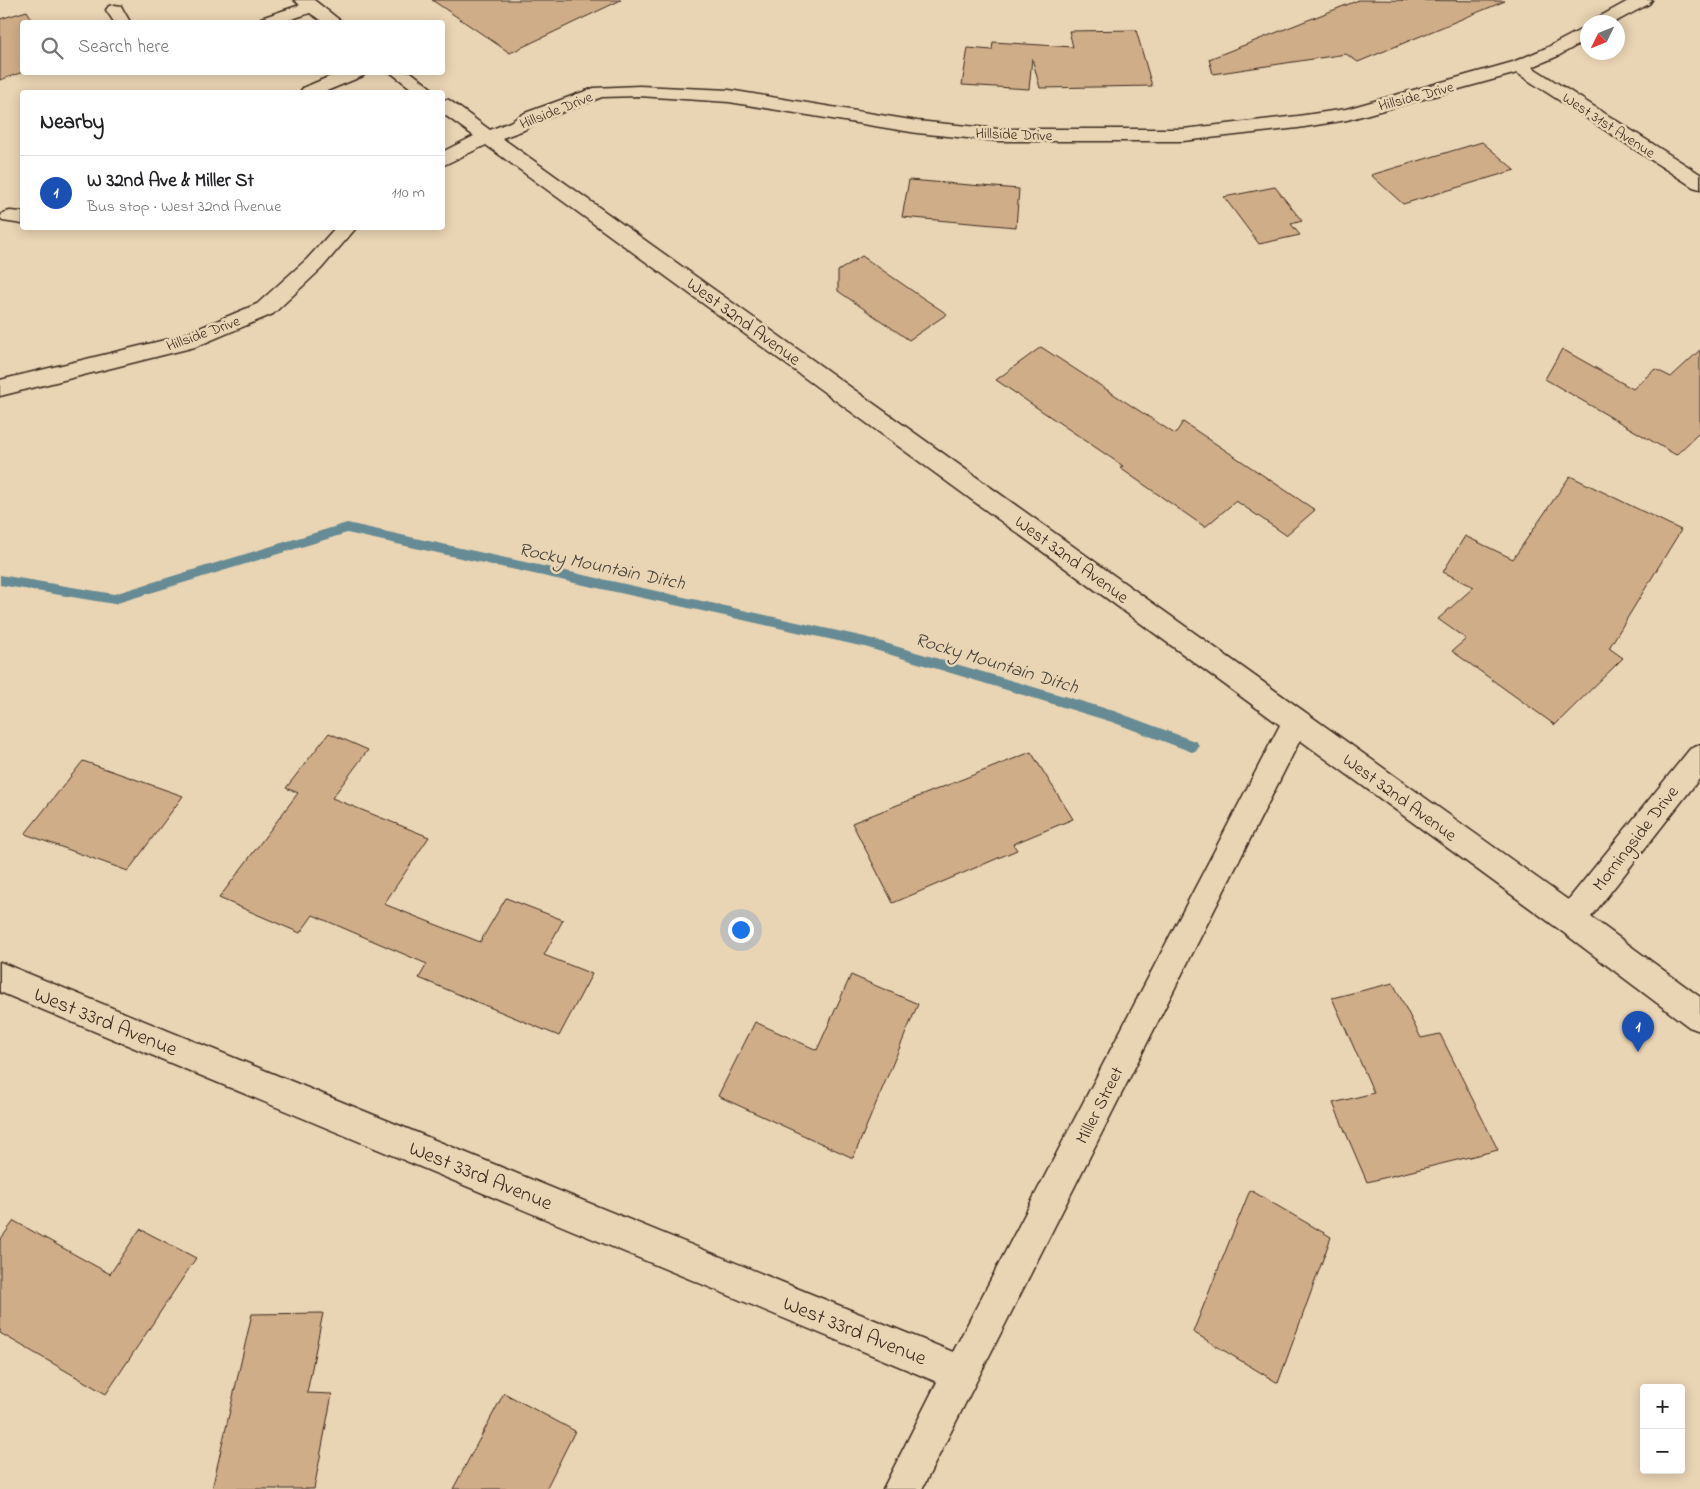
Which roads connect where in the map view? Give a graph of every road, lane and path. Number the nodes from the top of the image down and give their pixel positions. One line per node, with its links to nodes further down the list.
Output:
1 (1643, 0): 3 (street)
2 (308, 3): 4 (street); 5 (street)
3 (1615, 15)
4 (270, 20)
5 (330, 20)
6 (1580, 36): 7 (street, Hillside Drive)
7 (1519, 66): 13 (street, Hillside Drive); 15 (street, West 31st Avenue)
8 (350, 75): 10 (street)
9 (403, 75): 11 (street)
10 (314, 90)
11 (424, 90)
12 (445, 106): 13 (street, West 32nd Avenue)
13 (488, 136): 14 (street, Hillside Drive); 18 (street, West 32nd Avenue)
14 (445, 158)
15 (1700, 183)
16 (344, 230): 17 (street, Hillside Drive)
17 (0, 388)
18 (1296, 721): 20 (street, West 32nd Avenue); 23 (street, Miller Street)
19 (1700, 757): 20 (street, Morningside Drive)
20 (1570, 920): 22 (street, West 32nd Avenue)
21 (0, 977): 23 (street, West 33rd Avenue)
22 (1700, 1016)
23 (961, 1374): 24 (street, Miller Street)
24 (902, 1489)

